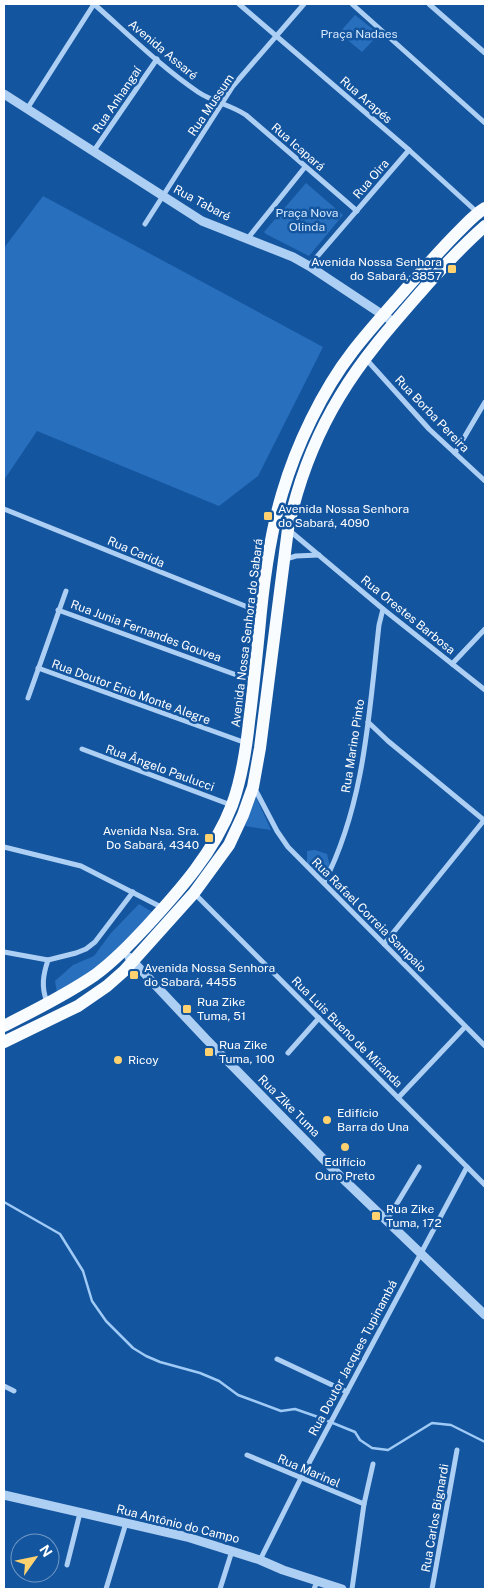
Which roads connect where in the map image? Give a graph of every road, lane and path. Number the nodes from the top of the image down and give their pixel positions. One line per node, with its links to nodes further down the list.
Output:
1 (94, 4): 8 (street, Avenida Assaré); 11 (street)
2 (239, 4): 6 (street, Rua Arapés)
3 (304, 4): 6 (street, Rua Mussum)
4 (352, 4): 12 (street)
5 (430, 4): 7 (street)
6 (277, 36): 10 (street, Rua Mussum); 13 (street, Rua Arapés)
7 (485, 53)
8 (157, 59): 10 (street, Avenida Assaré); 14 (street, Rua Anhangaí)
9 (4, 94): 11 (street, Rua Tabaré)
10 (222, 104): 15 (street, Rua Icapará); 16 (street, Rua Mussum)
11 (27, 109): 14 (street, Rua Tabaré)
12 (485, 122)
13 (409, 150): 17 (street, Rua Arapés); 18 (street, Rua Oira)
14 (93, 152): 16 (street, Rua Tabaré)
15 (305, 167): 18 (street, Rua Icapará); 21 (street)
16 (163, 197): 19 (street, Rua Mussum); 21 (street, Rua Tabaré)
17 (482, 210): 23 (main road, Avenida Nossa Senhora do Sabará)
18 (357, 211): 22 (street, Rua Oira)
19 (145, 224)
20 (485, 226): 24 (main road, Avenida Nossa Senhora do Sabará)
21 (248, 238): 22 (street, Rua Tabaré)
22 (309, 266): 23 (street, Rua Tabaré)
23 (382, 315): 24 (street, Rua Tabaré); 36 (main road, Avenida Nossa Senhora do Sabará)
24 (395, 323): 25 (main road, Avenida Nossa Senhora do Sabará)
25 (366, 359): 27 (street, Rua Borba Pereira); 30 (main road, Avenida Nossa Senhora do Sabará)
26 (485, 402): 27 (street)
27 (454, 453): 28 (street, Rua Borba Pereira)
28 (485, 481)
29 (4, 509): 36 (street, Rua Carida)
30 (288, 529): 31 (street, Rua Orestes Barbosa); 32 (main road, Avenida Nossa Senhora do Sabará)
31 (320, 555): 32 (street); 34 (street, Rua Orestes Barbosa)
32 (285, 559): 46 (main road, Avenida Nossa Senhora do Sabará)
33 (66, 591): 35 (street)
34 (383, 608): 38 (street, Rua Orestes Barbosa); 43 (street, Rua Marino Pinto)
35 (58, 610): 39 (street); 40 (street, Rua Junia Fernandes Gouvea)
36 (261, 612): 40 (main road, Avenida Nossa Senhora do Sabará)
37 (485, 629): 38 (street)
38 (452, 664): 41 (street, Rua Orestes Barbosa)
39 (38, 668): 42 (street); 44 (street, Rua Doutor Enio Monte Alegre)
40 (254, 681): 44 (main road, Avenida Nossa Senhora do Sabará)
41 (485, 690)
42 (28, 698)
43 (368, 722): 48 (street); 50 (street, Rua Marino Pinto)
44 (246, 744): 47 (main road, Avenida Nossa Senhora do Sabará)
45 (82, 749): 47 (street, Rua Ângelo Paulucci)
46 (254, 787): 50 (street, Rua Rafael Correia Sampaio); 52 (main road, Avenida Nossa Senhora do Sabará)
47 (232, 805): 53 (main road, Avenida Nossa Senhora do Sabará)
48 (485, 820): 54 (street)
49 (4, 847): 51 (street)
50 (324, 883): 54 (street, Rua Rafael Correia Sampaio)
51 (133, 892): 53 (street); 57 (street)
52 (194, 893): 53 (main road, Avenida Nossa Senhora do Sabará); 60 (street, Rua Luis Bueno de Miranda)
53 (168, 912): 55 (main road, Avenida Nossa Senhora do Sabará); 58 (main road, Avenida Nossa Senhora do Sabará)
54 (384, 944): 62 (street, Rua Rafael Correia Sampaio)
55 (124, 950): 58 (street, Rua Zike Tuma); 59 (main road, Avenida Nossa Senhora do Sabará)
56 (4, 952): 57 (street)
57 (48, 960): 59 (street)
58 (133, 961): 63 (main road, Avenida Nossa Senhora do Sabará); 70 (street, Rua Zike Tuma)
59 (48, 1004): 61 (main road, Avenida Nossa Senhora do Sabará)
60 (318, 1018): 65 (street); 66 (street, Rua Luis Bueno de Miranda)
61 (4, 1026)
62 (465, 1027): 64 (street, Rua Rafael Correia Sampaio); 66 (street)
63 (4, 1042)
64 (485, 1046)
65 (288, 1053)
66 (398, 1098): 68 (street, Rua Luis Bueno de Miranda)
67 (419, 1167): 70 (street)
68 (467, 1167): 69 (street, Rua Luis Bueno de Miranda); 71 (street, Rua Doutor Jacques Tupinambá)
69 (485, 1185)
70 (387, 1220): 71 (street, Rua Zike Tuma)
71 (421, 1253): 72 (street, Rua Zike Tuma); 76 (street, Rua Doutor Jacques Tupinambá)
72 (485, 1315)
73 (277, 1359): 76 (street)
74 (4, 1386): 75 (street)
75 (14, 1392)
76 (347, 1392): 80 (street, Rua Doutor Jacques Tupinambá)
77 (458, 1450): 93 (street, Rua Carlos Bignardi)
78 (247, 1455): 80 (street, Rua Marinel)
79 (373, 1464): 82 (street)
80 (301, 1478): 82 (street, Rua Marinel); 86 (street, Rua Doutor Jacques Tupinambá)
81 (4, 1495): 83 (street, Rua Antônio do Campo)
82 (364, 1504): 92 (street)
83 (80, 1513): 84 (street, Rua Antônio do Campo); 87 (street)
84 (126, 1523): 85 (street, Rua Antônio do Campo); 89 (street)
85 (232, 1550): 86 (street, Rua Antônio do Campo); 90 (street)
86 (260, 1560): 88 (street, Rua Antônio do Campo)
87 (67, 1565)
88 (316, 1585): 91 (street, Rua Antônio do Campo)
89 (106, 1589)
90 (220, 1589)
91 (342, 1589)
92 (352, 1589)
93 (432, 1589)

